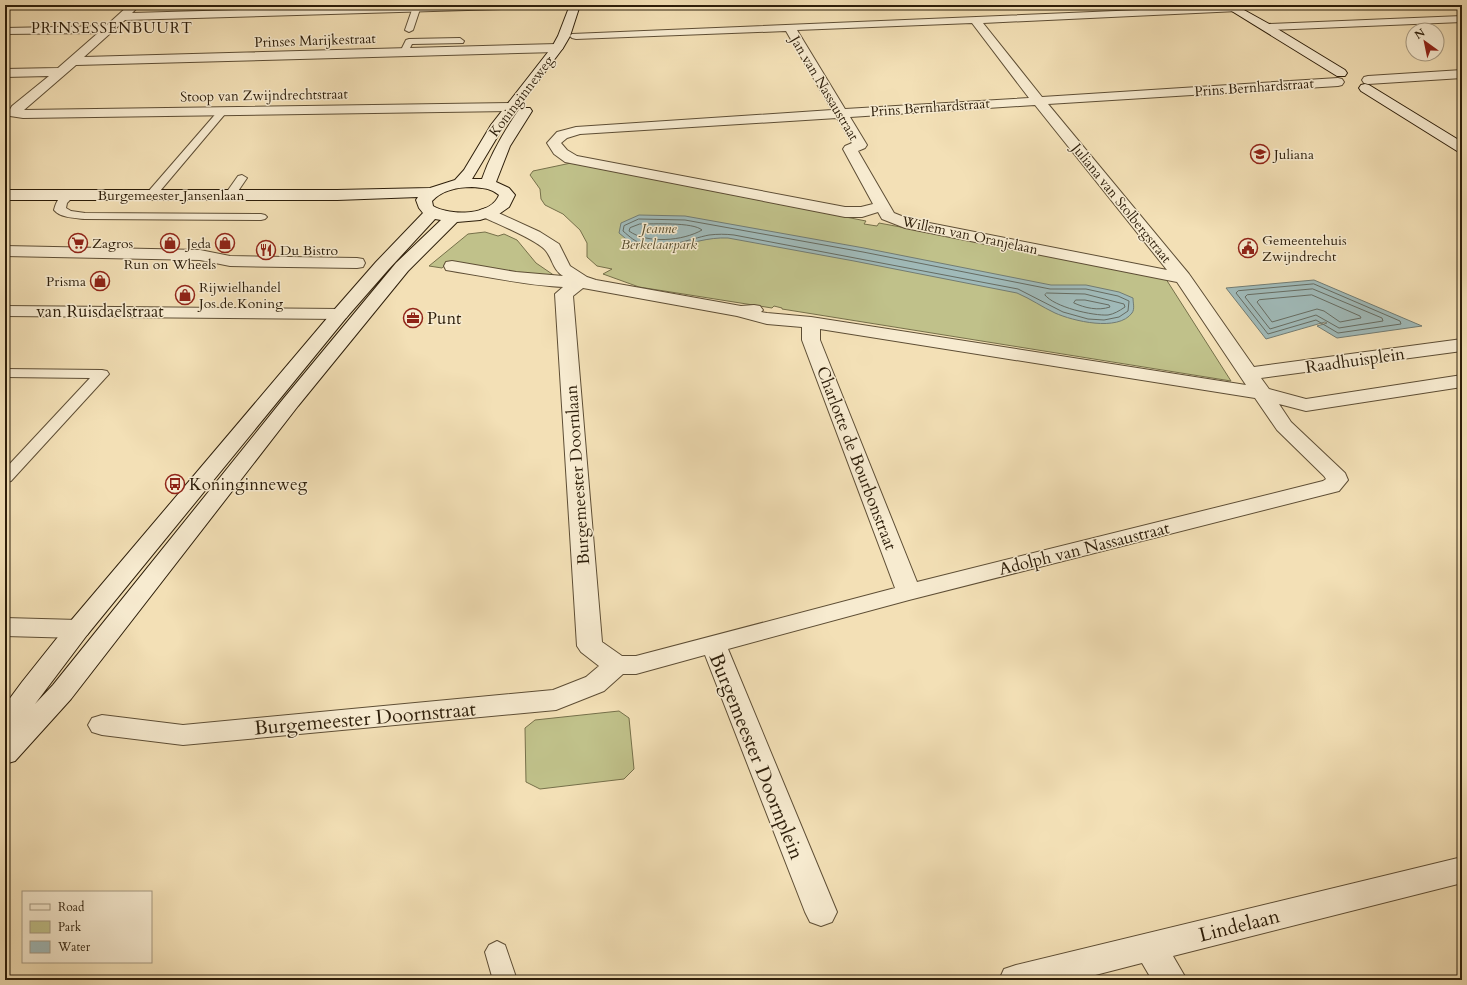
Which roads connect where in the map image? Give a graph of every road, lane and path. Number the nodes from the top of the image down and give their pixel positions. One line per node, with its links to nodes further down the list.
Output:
1 (135, 5): 8 (street)
2 (537, 5): 5 (street)
3 (575, 5): 18 (street, Koninginneweg)
4 (586, 5): 16 (street, Koninginneweg)
5 (501, 6): 7 (street)
6 (1230, 7): 10 (street); 12 (street)
7 (416, 9): 8 (street); 14 (lane)
8 (122, 18): 13 (street)
9 (1462, 19): 12 (street)
10 (976, 20): 11 (street); 27 (street, Juliana van Stolbergstraat)
11 (789, 27): 16 (street); 30 (street, Jan van Nassaustraat)
12 (1267, 27): 25 (street)
13 (107, 29): 15 (street); 20 (street)
14 (409, 30)
15 (5, 31)
16 (576, 36): 21 (street, Koninginneweg)
17 (460, 41): 19 (lane)
18 (557, 48): 19 (street, Prinses Marijkestraat); 28 (street, Koninginneweg)
19 (404, 52): 20 (street, Prinses Marijkestraat)
20 (73, 61): 22 (street)
21 (561, 63)
22 (61, 72): 23 (street); 29 (street, Stoop van Zwijndrechtstraat)
23 (5, 73)
24 (1462, 74): 25 (street, Prins Bernhardstraat)
25 (1353, 81): 27 (street, Prins Bernhardstraat); 31 (street)
26 (533, 101): 35 (street, Koninginneweg)
27 (1038, 101): 30 (street, Prins Bernhardstraat); 48 (street, Juliana van Stolbergstraat)
28 (513, 107): 29 (street, Stoop van Zwijndrechtstraat); 34 (street, Koninginneweg)
29 (222, 112): 38 (lane)
30 (840, 113): 32 (street, Prins Bernhardstraat); 41 (street, Jan van Nassaustraat)
31 (1462, 148)
32 (573, 160): 41 (street, Willem van Oranjelaan)
33 (242, 178): 39 (lane)
34 (460, 184): 35 (street); 40 (street)
35 (488, 184): 42 (street)
36 (5, 195): 37 (street, Burgemeester Jansenlaan)
37 (69, 195): 38 (street, Burgemeester Jansenlaan); 43 (lane)
38 (151, 195): 39 (street, Burgemeester Jansenlaan)
39 (230, 195): 40 (street, Burgemeester Jansenlaan)
40 (429, 203): 44 (street); 51 (street)
41 (882, 206): 48 (street, Willem van Oranjelaan)
42 (493, 210): 44 (street); 49 (street)
43 (262, 217)
44 (453, 217): 66 (street)
45 (5, 251): 46 (street)
46 (357, 263)
47 (452, 266): 49 (street)
48 (1183, 278): 55 (street, Juliana van Stolbergstraat)
49 (581, 281): 52 (street); 63 (street, Burgemeester Doornlaan)
50 (5, 311): 51 (street, van Ruisdaelstraat)
51 (340, 314): 61 (street)
52 (811, 322): 57 (street); 59 (street, Charlotte de Bourbonstraat)
53 (1462, 345): 55 (street, Raadhuisplein)
54 (5, 373): 58 (lane)
55 (1248, 374): 57 (street, Juliana van Stolbergstraat)
56 (1462, 381): 57 (street)
57 (1260, 392): 59 (street, Adolph van Nassaustraat)
58 (5, 478)
59 (909, 592): 62 (street, Adolph van Nassaustraat)
60 (5, 627): 61 (street)
61 (78, 629): 65 (street)
62 (714, 644): 63 (street, Burgemeester Doornplein); 68 (street, Burgemeester Doornplein)
63 (618, 665): 64 (street, Burgemeester Doornstraat)
64 (102, 725)
65 (5, 726)
66 (5, 753)
67 (1462, 870): 69 (street, Lindelaan)
68 (821, 912)
69 (1150, 946): 72 (street, Lindelaan); 73 (street)
70 (497, 952): 71 (lane)
71 (505, 980)
72 (1016, 980)
73 (1170, 980)

